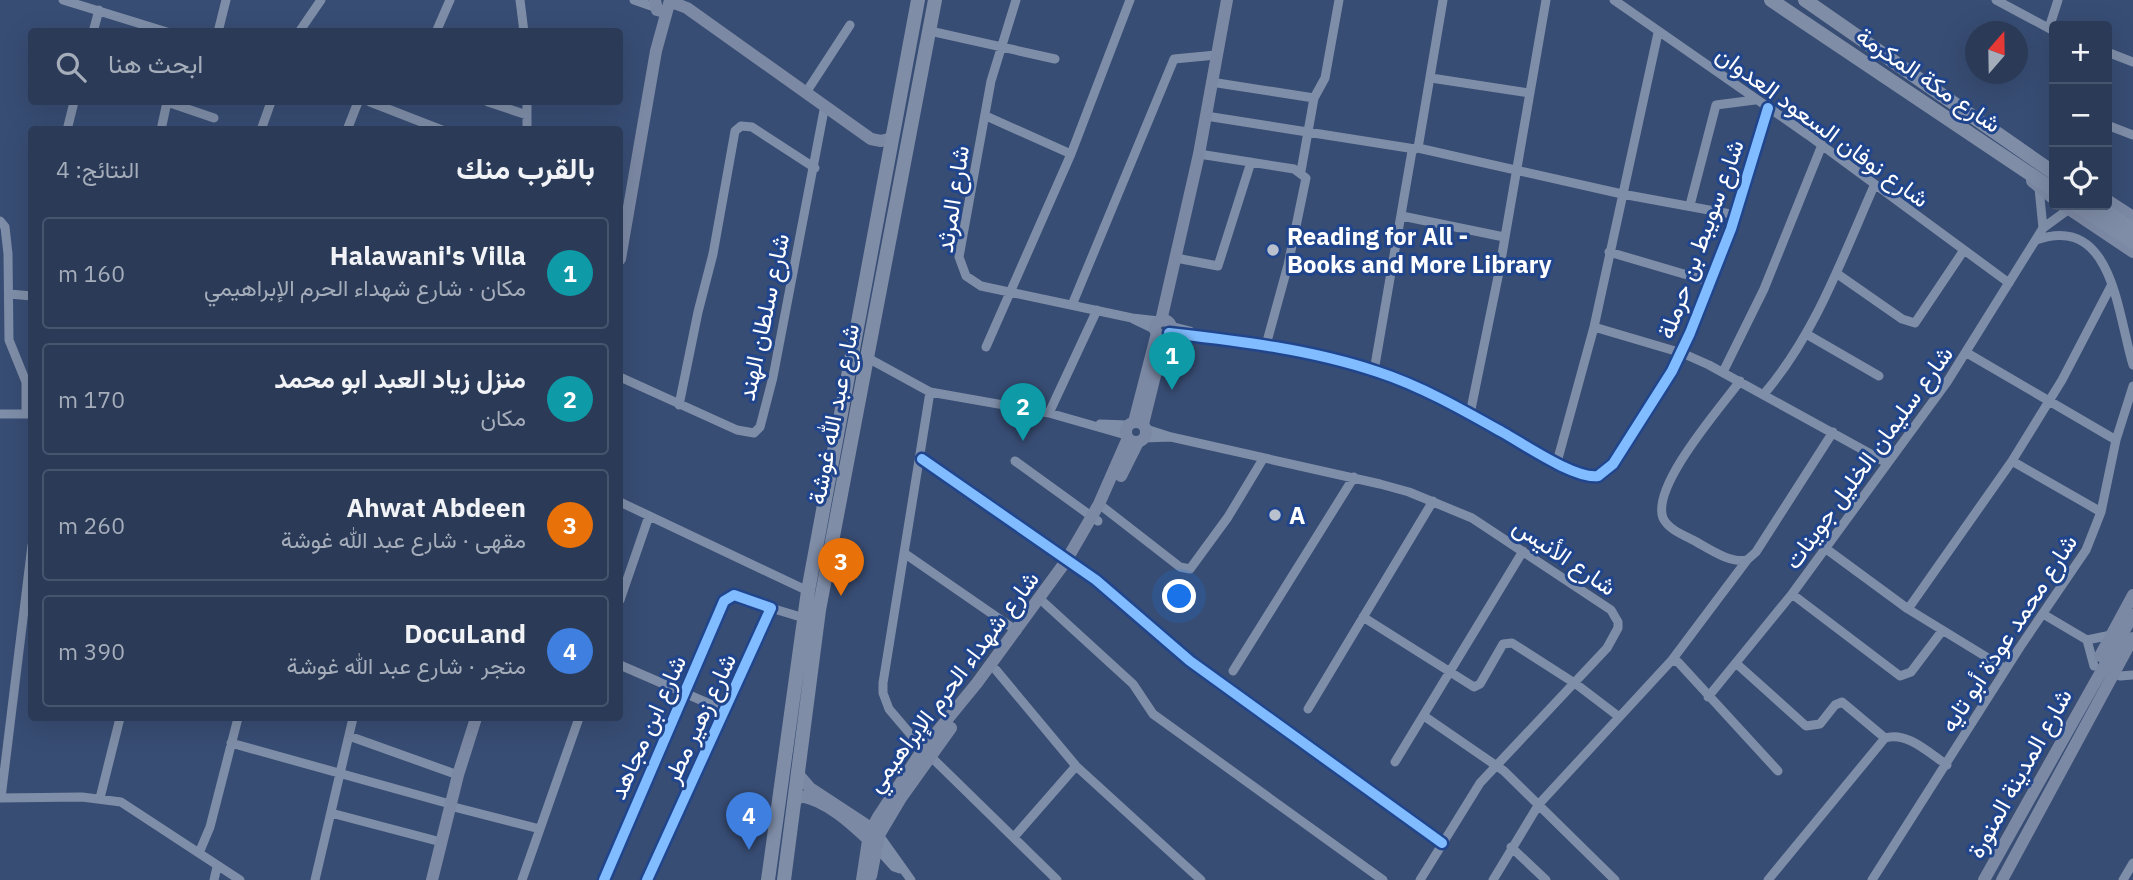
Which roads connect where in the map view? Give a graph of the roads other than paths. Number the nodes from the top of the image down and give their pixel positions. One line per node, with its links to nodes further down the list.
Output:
1 (65, 0): 21 (street)
2 (226, 0): 26 (street)
3 (321, 0): 27 (street)
4 (450, 0): 28 (street)
5 (520, 0): 29 (street)
6 (634, 0): 20 (street)
7 (918, 0): 67 (main road, شارع عبد الله غوشة)
8 (935, 0): 31 (main road, شارع عبد الله غوشة)
9 (1016, 0): 33 (street, شارع المرثد)
10 (1130, 0): 70 (street)
11 (1227, 0): 35 (street, شارع شهداء الحرم الإبراهيمي)
12 (1339, 0): 42 (street)
13 (1443, 0): 38 (street)
14 (1546, 0): 41 (street)
15 (1614, 0): 32 (street, شارع نوفان السعود العدوان)
16 (1771, 0): 78 (main road, شارع مكة المكرمة)
17 (1805, 0): 75 (main road, شارع مكة المكرمة)
18 (1996, 0): 30 (street)
19 (2058, 0): 22 (street)
20 (663, 6): 40 (street); 80 (street)
21 (99, 10): 24 (street); 25 (street)
22 (2054, 21)
23 (850, 25): 40 (street)
24 (94, 28)
25 (155, 28)
26 (219, 28)
27 (302, 28)
28 (438, 28)
29 (524, 28)
30 (2049, 28)
31 (930, 31): 33 (street); 117 (main road, شارع عبد الله غوشة)
32 (1658, 33): 43 (street, شارع نوفان السعود العدوان); 79 (street)
33 (999, 47): 36 (street); 55 (street, شارع المرثد)
34 (2112, 54): 37 (street)
35 (1216, 55): 39 (street, شارع شهداء الحرم الإبراهيمي); 108 (street)
36 (1055, 59)
37 (2133, 62)
38 (1431, 78): 41 (street); 69 (street)
39 (1211, 82): 42 (street); 56 (street, شارع شهداء الحرم الإبراهيمي)
40 (807, 91): 44 (street)
41 (1529, 93): 74 (street)
42 (1314, 98): 65 (street)
43 (1755, 100): 53 (street, شارع نوفان السعود العدوان); 82 (street)
44 (825, 104): 67 (street); 73 (street, شارع سلطان الهند)
45 (73, 105): 58 (street)
46 (166, 105): 59 (street)
47 (176, 105): 57 (street)
48 (270, 105): 60 (street)
49 (357, 105): 61 (street)
50 (378, 105): 62 (street)
51 (497, 105): 54 (street)
52 (527, 105): 54 (street)
53 (1768, 108): 68 (street, شارع نوفان السعود العدوان); 87 (street, شارع سويبط بن حرملة)
54 (527, 115): 63 (street)
55 (986, 116): 70 (street); 105 (street, شارع المرثد)
56 (1206, 117): 65 (street); 71 (street, شارع شهداء الحرم الإبراهيمي)
57 (214, 118)
58 (68, 126)
59 (162, 126)
60 (262, 126)
61 (349, 126)
62 (432, 126)
63 (527, 126)
64 (2112, 127): 66 (street)
65 (1307, 134): 69 (street); 76 (street)
66 (2133, 135)
67 (891, 138): 157 (main road, شارع عبد الله غوشة)
68 (1822, 145): 77 (street, شارع نوفان السعود العدوان); 120 (street)
69 (1415, 149): 74 (street); 88 (street)
70 (1070, 154): 105 (street)
71 (1199, 154): 72 (street); 100 (street, شارع شهداء الحرم الإبراهيمي)
72 (1251, 162): 76 (street); 100 (street)
73 (815, 168): 129 (street, شارع سلطان الهند); 129 (street)
74 (1515, 169): 79 (street); 94 (street)
75 (2049, 170)
76 (1301, 171): 113 (street)
77 (1874, 186): 97 (street, شارع نوفان السعود العدوان); 101 (street)
78 (2047, 189): 91 (street)
79 (1622, 194): 82 (street); 98 (street)
80 (626, 198): 92 (street)
81 (2112, 203): 89 (street)
82 (1690, 205): 87 (street)
83 (2064, 210): 91 (street, شارع سليمان الخليل جوينات)
84 (2075, 210): 99 (street)
85 (2076, 210): 96 (main road)
86 (2103, 210): 93 (main road)
87 (1735, 215): 102 (street, شارع سويبط بن حرملة)
88 (1402, 216): 94 (street); 119 (street)
89 (2133, 217)
90 (0, 221): 106 (street)
91 (2043, 228): 95 (street, شارع سليمان الخليل جوينات)
92 (623, 229)
93 (2133, 230)
94 (1504, 237): 133 (street)
95 (2036, 240): 103 (street, شارع سليمان الخليل جوينات); 104 (street)
96 (2133, 242)
97 (1964, 250): 101 (street); 103 (street, شارع نوفان السعود العدوان)
98 (1609, 252): 102 (street); 110 (street)
99 (2133, 252)
100 (1176, 258): 111 (street, شارع شهداء الحرم الإبراهيمي)
101 (1836, 273): 112 (street)
102 (1711, 282): 115 (street, شارع سويبط بن حرملة)
103 (2010, 283): 116 (street, شارع سليمان الخليل جوينات)
104 (2111, 286): 118 (street); 127 (street)
105 (1013, 293): 108 (street, شارع المرثد); 114 (street)
106 (9, 294): 107 (street); 128 (street)
107 (28, 296)
108 (1072, 304): 109 (street, شارع المرثد)
109 (1097, 310): 111 (street, شارع المرثد); 132 (street)
110 (1594, 327): 115 (street); 140 (street)
111 (1163, 328): 113 (street, شارع سويبط بن حرملة); 134 (street, شارع شهداء الحرم الإبراهيمي)
112 (1808, 335): 121 (street); 126 (street)
113 (1266, 345): 119 (street, شارع سويبط بن حرملة)
114 (986, 347)
115 (1682, 353): 120 (street); 140 (street, شارع سويبط بن حرملة)
116 (1967, 353): 127 (street); 142 (street, شارع سليمان الخليل جوينات)
117 (866, 357): 125 (street, شارع الأنيس); 206 (main road, شارع عبد الله غوشة)
118 (2133, 365)
119 (1374, 371): 133 (street, شارع سويبط بن حرملة)
120 (1723, 372): 123 (street)
121 (1879, 376)
122 (623, 378): 129 (street, شارع سلطان الهند)
123 (1740, 381): 126 (street); 153 (street)
124 (2133, 386): 136 (street, شارع محمد عودة أبو تايه)
125 (930, 392): 132 (street, شارع الأنيس); 137 (street)
126 (1764, 394): 135 (street)
127 (2049, 401): 136 (street); 141 (street)
128 (28, 403)
129 (680, 405)
130 (0, 414): 131 (street)
131 (28, 414)
132 (1049, 414): 134 (street, شارع الأنيس)
133 (1470, 414): 140 (street, شارع سويبط بن حرملة)
134 (1136, 432): 138 (street, شارع الأنيس); 146 (street, شارع شهداء الحرم الإبراهيمي)
135 (1833, 432): 142 (street); 153 (street)
136 (2116, 440): 147 (street, شارع محمد عودة أبو تايه)
137 (922, 458): 152 (street); 154 (street)
138 (1263, 458): 143 (street, شارع الأنيس); 146 (street)
139 (1015, 461): 149 (street)
140 (1556, 461)
141 (2012, 461): 147 (street); 162 (street)
142 (1887, 463): 150 (street, شارع سليمان الخليل جوينات)
143 (1354, 477): 144 (street, شارع الأنيس); 179 (street)
144 (1433, 501): 151 (street, شارع الأنيس); 165 (street)
145 (623, 503): 148 (street)
146 (1102, 506): 149 (street, شارع شهداء الحرم الإبراهيمي)
147 (2101, 512): 163 (street, شارع محمد عودة أبو تايه)
148 (649, 516): 156 (street); 157 (street)
149 (1095, 519): 154 (street, شارع شهداء الحرم الإبراهيمي)
150 (1825, 548): 158 (street, شارع سليمان الخليل جوينات); 162 (street)
151 (1523, 551): 180 (street); 182 (street, شارع الأنيس)
152 (904, 553): 167 (street); 199 (street)
153 (1747, 560): 173 (street)
154 (1069, 563): 160 (street, شارع شهداء الحرم الإبراهيمي); 218 (street)
155 (28, 578): 208 (street)
156 (623, 591)
157 (808, 591): 166 (main road, شارع عبد الله غوشة)
158 (1792, 594): 168 (street); 174 (street, شارع سليمان الخليل جوينات)
159 (2133, 595): 170 (street, شارع المدينة المنورة)
160 (1043, 601): 167 (street, شارع شهداء الحرم الإبراهيمي); 178 (street, شارع شهداء الحرم الإبراهيمي); 238 (street)
161 (771, 608): 166 (street); 185 (street, شارع ابن مجاهد); 188 (street, شارع زهير مطر)
162 (1908, 608): 168 (street)
163 (2043, 614): 171 (street); 177 (street, شارع محمد عودة أبو تايه)
164 (2133, 615): 169 (street, شارع المدينة المنورة)
165 (1363, 617): 180 (street); 187 (street)
166 (804, 618): 231 (main road, شارع عبد الله غوشة)
167 (1017, 631): 199 (street, شارع شهداء الحرم الإبراهيمي)
168 (1942, 631): 177 (street)
169 (2129, 633): 183 (street, شارع المدينة المنورة); 184 (street, شارع المدينة المنورة)
170 (2111, 635): 171 (street); 176 (street, شارع المدينة المنورة)
171 (2087, 640): 176 (street)
172 (2133, 656): 181 (street, شارع المدينة المنورة)
173 (1672, 660): 186 (street); 190 (street)
174 (1737, 664): 186 (street, شارع سليمان الخليل جوينات); 197 (street)
175 (623, 666): 185 (street, شارع زهير مطر)
176 (2094, 666): 183 (street, شارع المدينة المنورة)
177 (2006, 669): 201 (street, شارع محمد عودة أبو تايه)
178 (996, 670): 199 (street, شارع شهداء الحرم الإبراهيمي); 202 (street)
179 (1233, 671)
180 (1449, 673): 182 (street); 189 (street)
181 (2126, 676): 184 (street, شارع المدينة المنورة)
182 (1576, 684): 190 (street); 203 (street, شارع الأنيس)
183 (2092, 686): 246 (street, شارع المدينة المنورة)
184 (2107, 688): 247 (street, شارع المدينة المنورة)
185 (686, 691): 188 (street, شارع زهير مطر); 229 (street, شارع ابن مجاهد)
186 (1707, 697): 204 (street)
187 (1308, 709)
188 (726, 711): 230 (street, شارع زهير مطر)
189 (1424, 716): 200 (street); 203 (street)
190 (1618, 716): 211 (street)
191 (119, 721): 209 (street)
192 (237, 721): 198 (street)
193 (352, 721): 196 (street)
194 (475, 721): 207 (street)
195 (578, 721): 214 (street)
196 (349, 736): 205 (street); 207 (street)
197 (1885, 738): 201 (street); 244 (street)
198 (232, 743): 205 (street); 220 (street)
199 (926, 752): 215 (street, شارع شهداء الحرم الإبراهيمي); 216 (street)
200 (1395, 762)
201 (1947, 765): 245 (street, شارع محمد عودة أبو تايه)
202 (1076, 766): 216 (street); 237 (street)
203 (1497, 766): 211 (street); 218 (street, شارع الأنيس)
204 (1777, 771)
205 (340, 773): 212 (street); 213 (street)
206 (797, 773): 210 (main road, شارع عبد الله غوشة); 215 (street)
207 (458, 775): 212 (street)
208 (1, 798): 209 (street)
209 (100, 798): 220 (street)
210 (793, 804): 215 (street); 232 (main road, شارع عبد الله غوشة)
211 (1539, 804): 219 (street); 223 (street)
212 (450, 805): 214 (street); 217 (street)
213 (331, 813): 217 (street); 226 (street)
214 (540, 829): 228 (street)
215 (874, 837): 233 (street, شارع شهداء الحرم الإبراهيمي); 234 (street, شارع شهداء الحرم الإبراهيمي); 235 (street)
216 (1014, 837): 236 (street)
217 (441, 842): 227 (street)
218 (1442, 844): 239 (street, شارع الأنيس)
219 (1511, 848): 240 (street); 241 (street)
220 (198, 853): 222 (street)
221 (2133, 863): 248 (street)
222 (217, 867): 224 (street); 225 (street)
223 (1607, 872): 242 (street); 243 (street)
224 (214, 880)
225 (240, 880)
226 (315, 880)
227 (432, 880)
228 (522, 880)
229 (604, 880)
230 (647, 880)
231 (768, 880)
232 (784, 880)
233 (862, 880)
234 (870, 880)
235 (911, 880)
236 (1057, 880)
237 (1201, 880)
238 (1383, 880)
239 (1420, 880)
240 (1493, 880)
241 (1546, 880)
242 (1599, 880)
243 (1615, 880)
244 (1768, 880)
245 (1872, 880)
246 (1984, 880)
247 (2002, 880)
248 (2123, 880)

